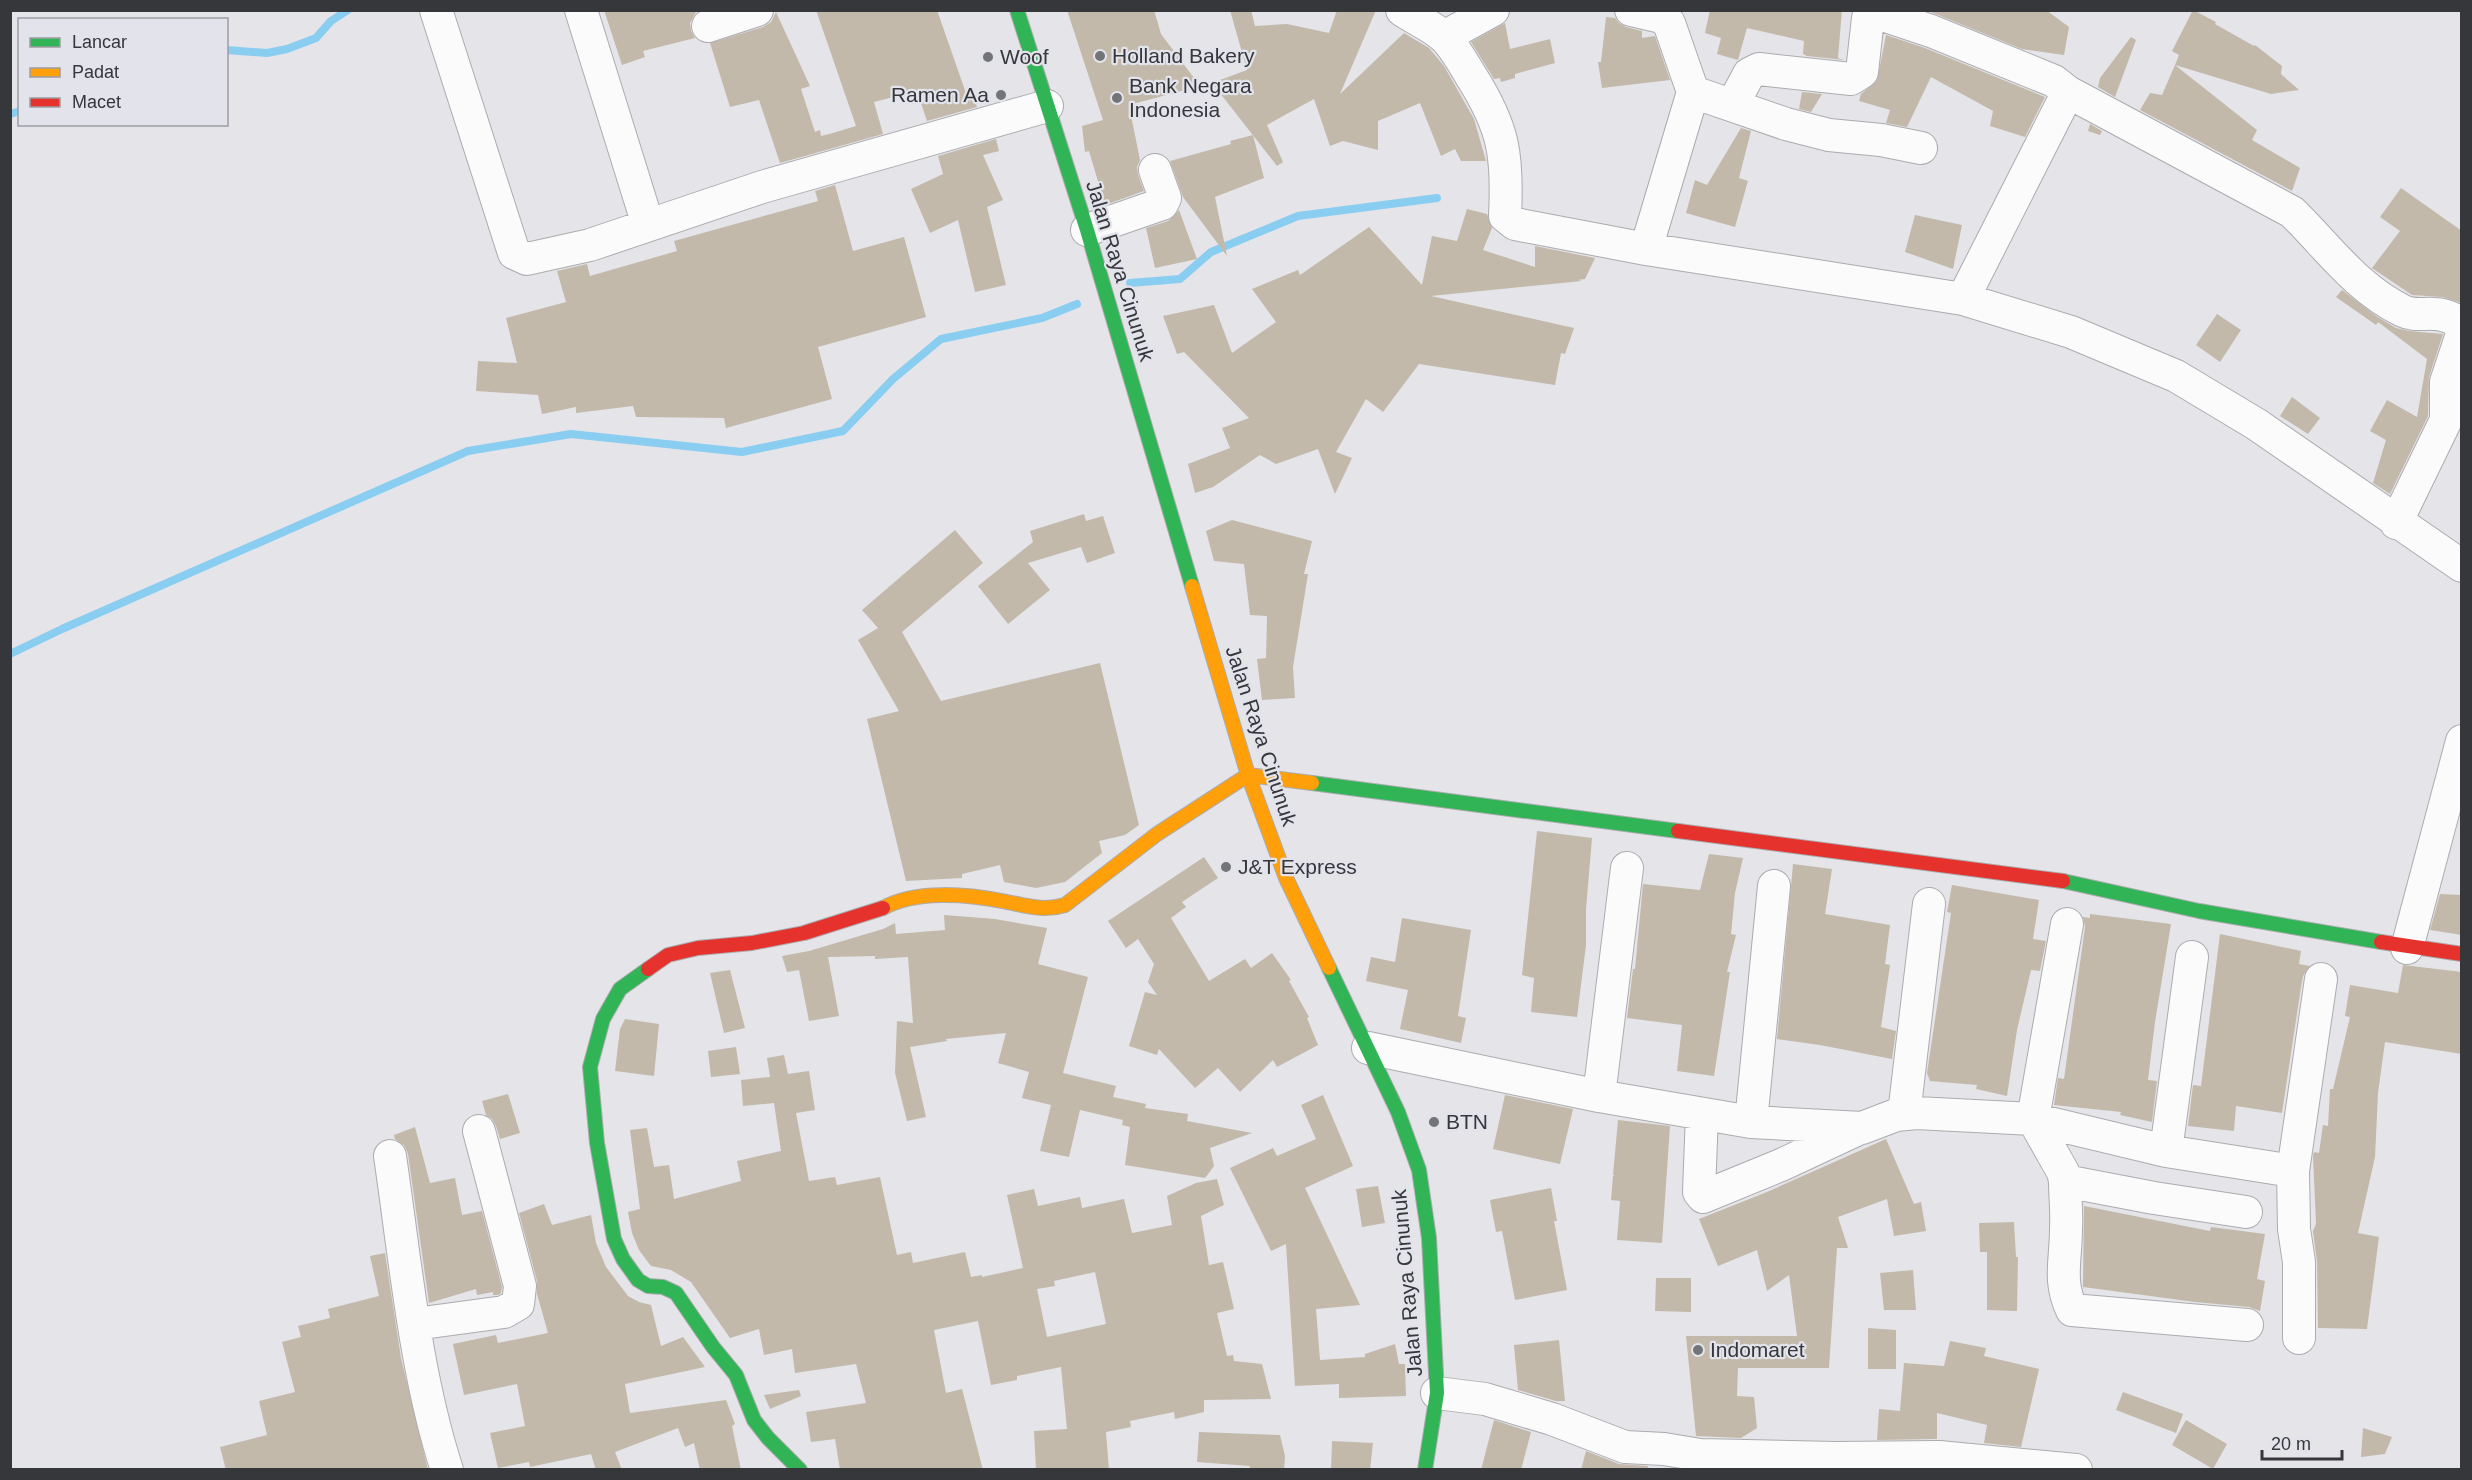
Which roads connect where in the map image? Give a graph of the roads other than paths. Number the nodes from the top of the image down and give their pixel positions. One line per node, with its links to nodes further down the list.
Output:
1 (435, 10): 16 (street)
2 (581, 10): 16 (street)
3 (757, 10): 8 (street)
4 (1017, 10): 13 (main road, Jalan Raya Cinunuk)
5 (1402, 10): 9 (street)
6 (1493, 10): 9 (street)
7 (1631, 10): 10 (street)
8 (708, 26)
9 (1444, 37): 18 (street)
10 (1693, 92): 12 (street); 18 (street)
11 (2068, 92): 12 (street); 19 (street); 20 (street)
12 (1733, 104): 14 (street)
13 (1047, 106): 16 (street); 17 (main road, Jalan Raya Cinunuk)
14 (1921, 147)
15 (1155, 170): 17 (street)
16 (648, 225)
17 (1087, 230): 25 (main road, Jalan Raya Cinunuk)
18 (1646, 249): 19 (street)
19 (1963, 299): 22 (street)
20 (2462, 323)
21 (2462, 334): 22 (street)
22 (2396, 523): 23 (street)
23 (2462, 566)
24 (2460, 749): 30 (street)
25 (1248, 776): 30 (main road); 34 (main road, Jalan Raya Cinunuk); 54 (main road)
26 (1627, 868): 35 (street)
27 (1774, 886): 39 (street)
28 (1929, 904): 37 (street)
29 (2067, 924): 38 (street)
30 (2407, 948): 31 (main road)
31 (2462, 954)
32 (2192, 957): 42 (street)
33 (2321, 979): 44 (street)
34 (1368, 1048): 35 (street); 50 (main road, Jalan Raya Cinunuk)
35 (1599, 1096): 36 (street)
36 (1702, 1114): 39 (street); 40 (street)
37 (1904, 1114): 38 (street); 40 (street)
38 (2033, 1119): 42 (street); 45 (street)
39 (1751, 1122): 40 (street)
40 (1862, 1128)
41 (479, 1131): 47 (street)
42 (2166, 1151): 44 (street)
43 (390, 1156): 47 (street)
44 (2293, 1170): 49 (street)
45 (2065, 1181): 46 (street); 48 (street)
46 (2246, 1212)
47 (415, 1324): 53 (street)
48 (2247, 1325)
49 (2300, 1338)
50 (1437, 1393): 51 (street); 55 (main road, Jalan Raya Cinunuk)
51 (1727, 1462): 52 (street)
52 (1886, 1463): 56 (street)
53 (447, 1470)
54 (800, 1470)
55 (1425, 1470)
56 (2076, 1470)

